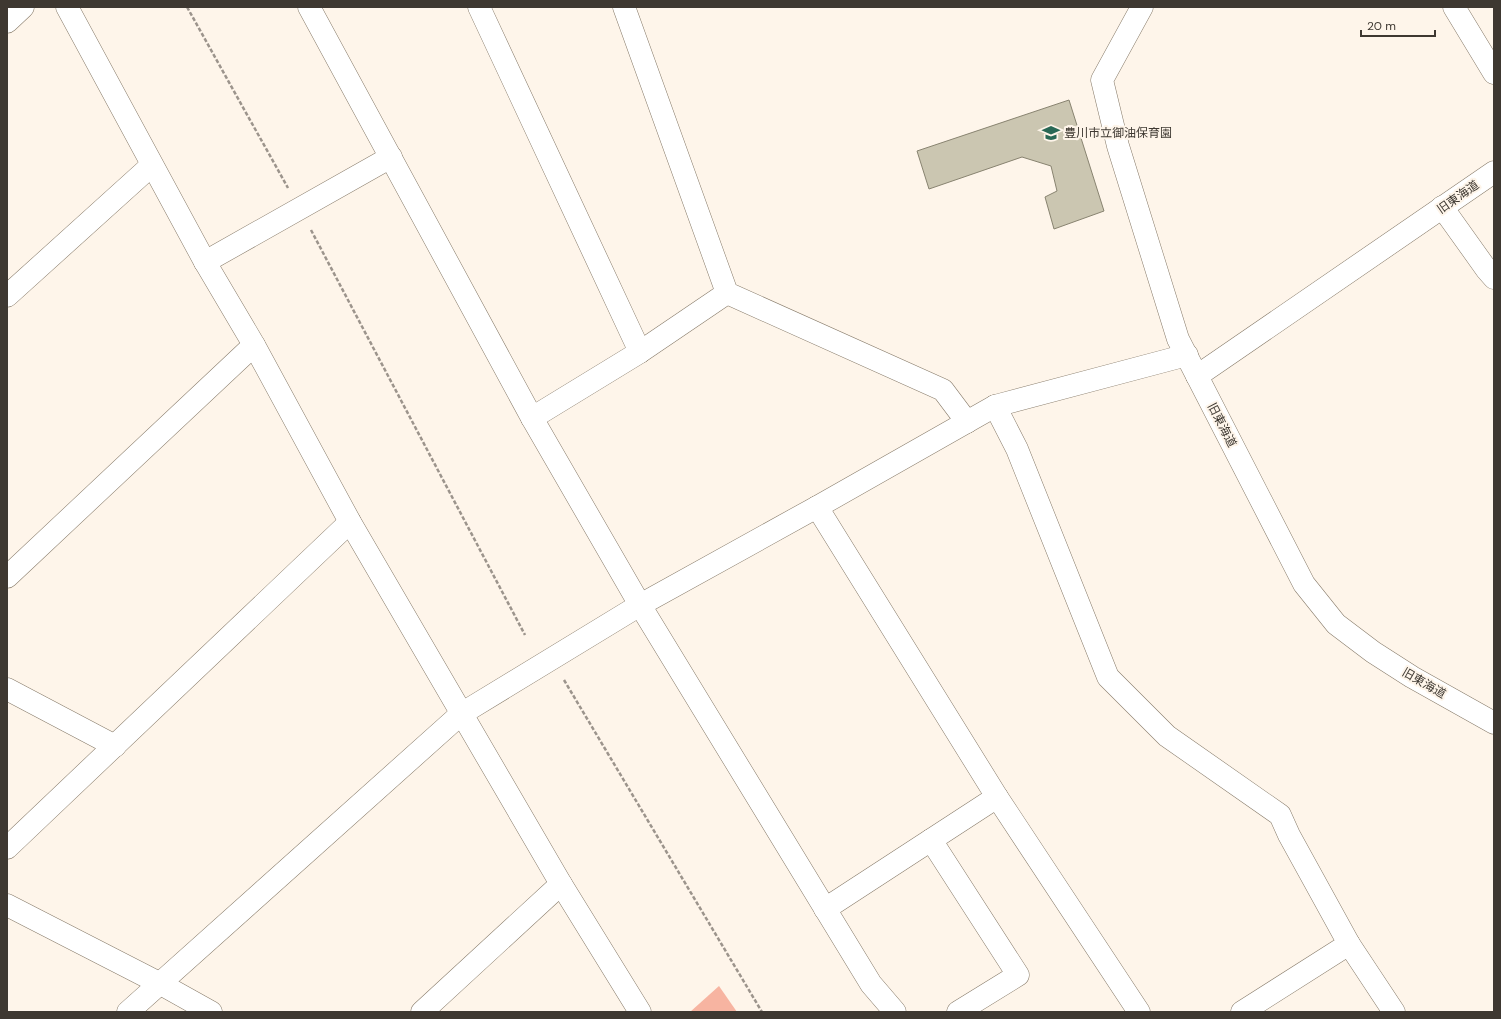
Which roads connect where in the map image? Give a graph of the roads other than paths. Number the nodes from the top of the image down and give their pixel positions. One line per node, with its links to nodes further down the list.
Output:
1 (23, 7): 8 (street)
2 (67, 7): 11 (street)
3 (309, 7): 10 (street)
4 (480, 7): 19 (street)
5 (624, 7): 16 (street)
6 (1142, 7): 20 (street)
7 (1454, 7): 9 (street)
8 (7, 22)
9 (1494, 73)
10 (391, 157): 14 (street); 23 (street)
11 (152, 165): 14 (street); 17 (street)
12 (1494, 172): 13 (street, 旧東海道)
13 (1442, 208): 15 (street); 21 (street, 旧東海道)
14 (205, 262): 18 (street)
15 (1494, 278)
16 (727, 293): 19 (street); 24 (street)
17 (7, 296)
18 (254, 346): 26 (street); 27 (street)
19 (640, 352): 23 (street)
20 (1186, 355): 21 (street); 22 (street)
21 (1197, 376): 31 (street, 旧東海道)
22 (995, 406): 24 (street); 39 (street)
23 (532, 418): 28 (street)
24 (967, 422): 25 (street)
25 (817, 507): 28 (street); 33 (street)
26 (350, 522): 30 (street); 32 (street)
27 (7, 577)
28 (640, 605): 30 (street); 38 (street)
29 (7, 689): 32 (street)
30 (461, 714): 36 (street); 40 (street)
31 (1494, 723)
32 (115, 746): 35 (street)
33 (997, 797): 34 (street); 47 (street)
34 (931, 840): 38 (street); 46 (street)
35 (7, 848)
36 (561, 884): 43 (street); 44 (street)
37 (7, 905): 40 (street)
38 (824, 909): 45 (street)
39 (1349, 944): 48 (street); 49 (street)
40 (160, 983): 41 (street); 42 (street)
41 (128, 1012)
42 (211, 1012)
43 (422, 1012)
44 (640, 1012)
45 (895, 1012)
46 (958, 1012)
47 (1139, 1012)
48 (1242, 1012)
49 (1394, 1012)

